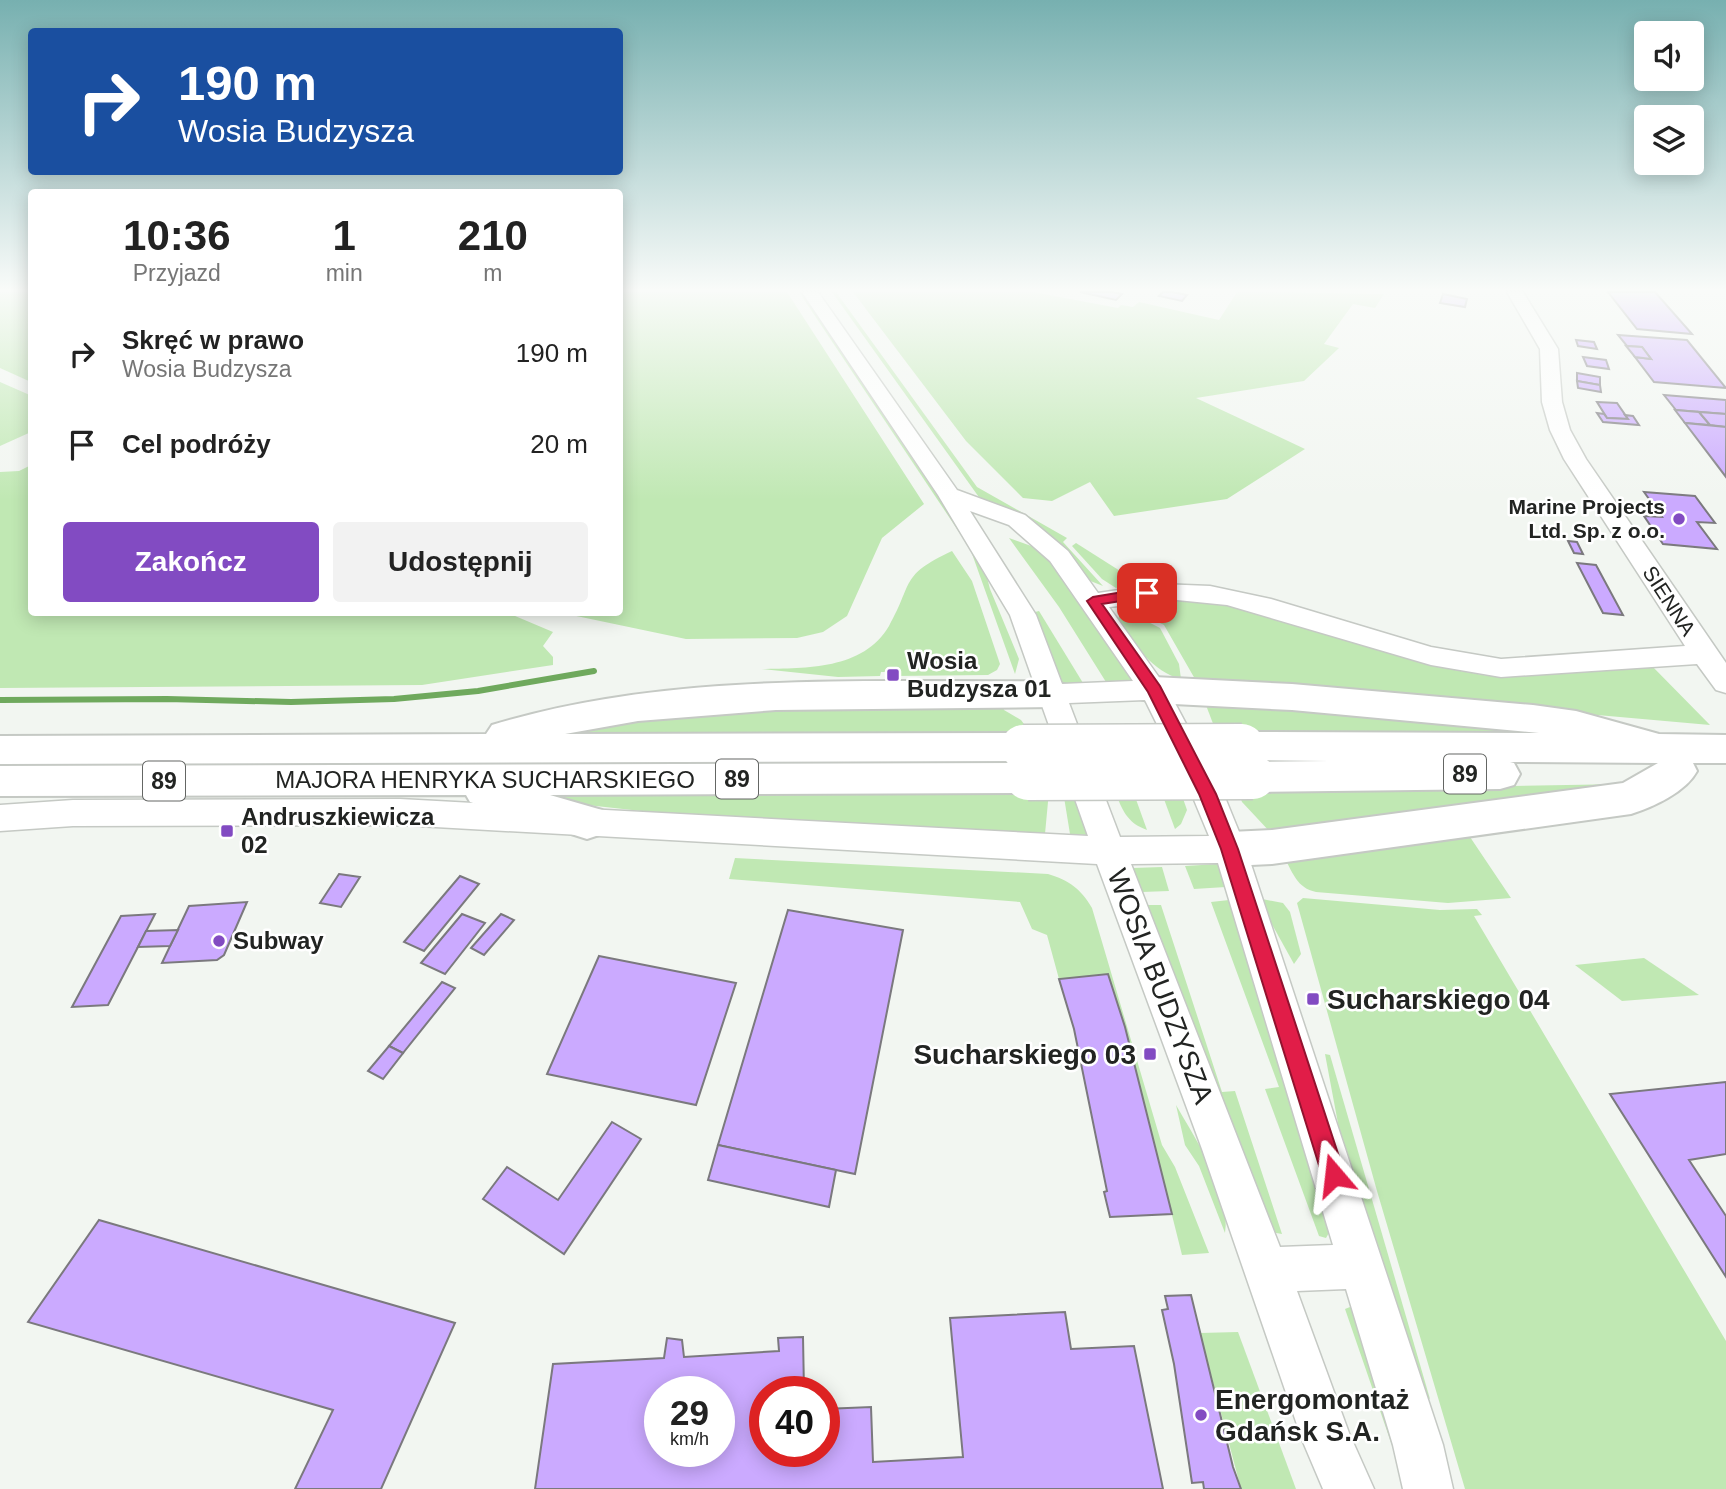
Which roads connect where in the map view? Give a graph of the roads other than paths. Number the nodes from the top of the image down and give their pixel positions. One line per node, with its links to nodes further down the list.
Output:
1 (858, 361): 3 (street, WOSIA BUDZYSZA)
2 (1550, 361): 7 (street, SIENNA)
3 (949, 495): 4 (street); 5 (street, WOSIA BUDZYSZA)
4 (1031, 531): 5 (street); 6 (street)
5 (977, 538): 10 (street, WOSIA BUDZYSZA)
6 (1093, 601): 7 (street); 9 (street)
7 (1704, 654): 8 (street, SIENNA)
8 (1726, 683)
9 (1154, 690): 10 (street); 13 (highway); 19 (street)
10 (1053, 694): 14 (highway); 20 (street, WOSIA BUDZYSZA)
11 (1726, 749): 13 (highway, MAJORA HENRYKA SUCHARSKIEGO / 89)
12 (0, 750): 14 (highway, MAJORA HENRYKA SUCHARSKIEGO / 89)
13 (1668, 760): 14 (highway, MAJORA HENRYKA SUCHARSKIEGO / 89, bridge); 15 (highway, MAJORA HENRYKA SUCHARSKIEGO / 89); 19 (highway)
14 (453, 764): 16 (highway, MAJORA HENRYKA SUCHARSKIEGO / 89); 18 (highway)
15 (1726, 771)
16 (0, 781)
17 (0, 818): 18 (street, MAJORA HENRYKA SUCHARSKIEGO)
18 (587, 822): 20 (street, MAJORA HENRYKA SUCHARSKIEGO)
19 (1230, 849): 20 (street, MAJORA HENRYKA SUCHARSKIEGO); 21 (street)
20 (1109, 851): 22 (street, WOSIA BUDZYSZA)
21 (1362, 1266): 22 (street); 24 (street)
22 (1267, 1270): 23 (street, WOSIA BUDZYSZA)
23 (1349, 1489)
24 (1428, 1489)

